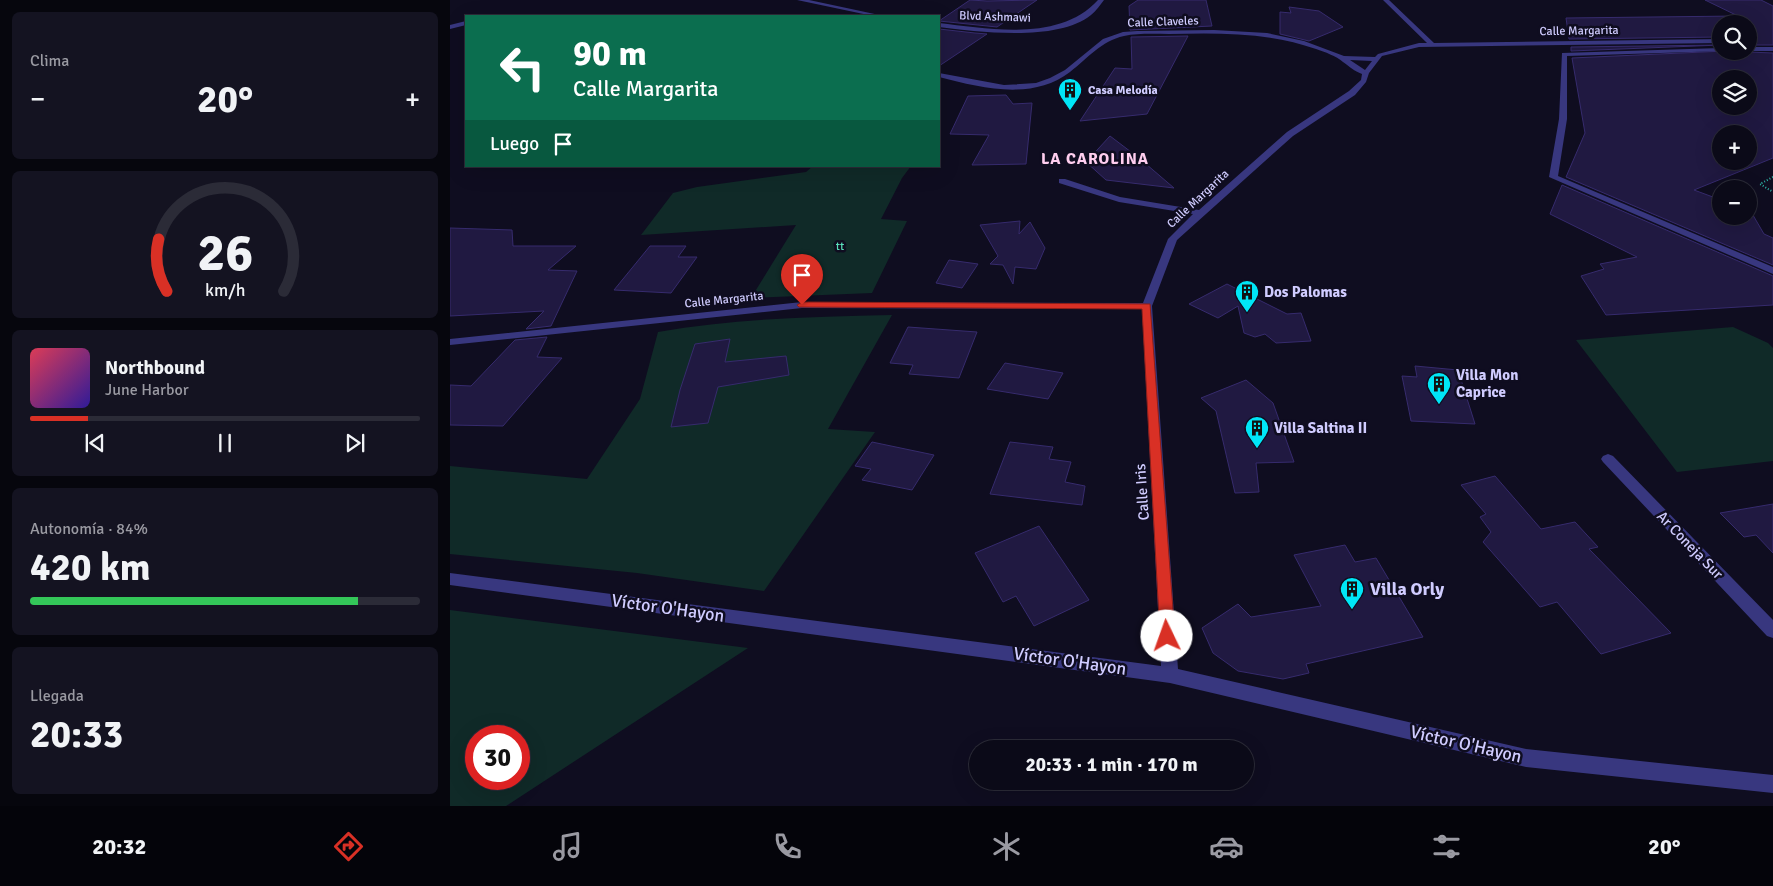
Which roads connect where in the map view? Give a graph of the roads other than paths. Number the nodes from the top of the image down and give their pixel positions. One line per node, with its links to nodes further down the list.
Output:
1 (800, 0): 4 (street)
2 (1101, 0): 6 (street, Blvd Ashmawi)
3 (1386, 0): 9 (street)
4 (876, 15)
5 (465, 23): 7 (street)
6 (940, 25)
7 (450, 27)
8 (1712, 41): 9 (street, Calle Margarita)
9 (1433, 45): 14 (street, Calle Margarita)
10 (1757, 49): 11 (street)
11 (1773, 49)
12 (1712, 50): 19 (street)
13 (1342, 58): 14 (street, Calle Claveles); 15 (street, Calle Claveles); 16 (street, Calle Claveles)
14 (1376, 59): 15 (street, Calle Margarita)
15 (1366, 73): 18 (street, Calle Margarita)
16 (940, 76)
17 (1062, 181): 18 (street)
18 (1201, 213): 20 (street, Calle Margarita)
19 (1773, 271)
20 (1147, 306): 21 (street, Calle Margarita); 25 (street, Calle Iris)
21 (450, 342)
22 (1608, 459): 24 (street, Ar Coneja Sur)
23 (450, 579): 25 (street, Víctor O'Hayon)
24 (1773, 631)
25 (1170, 675): 26 (street, Víctor O'Hayon)
26 (1773, 784)

